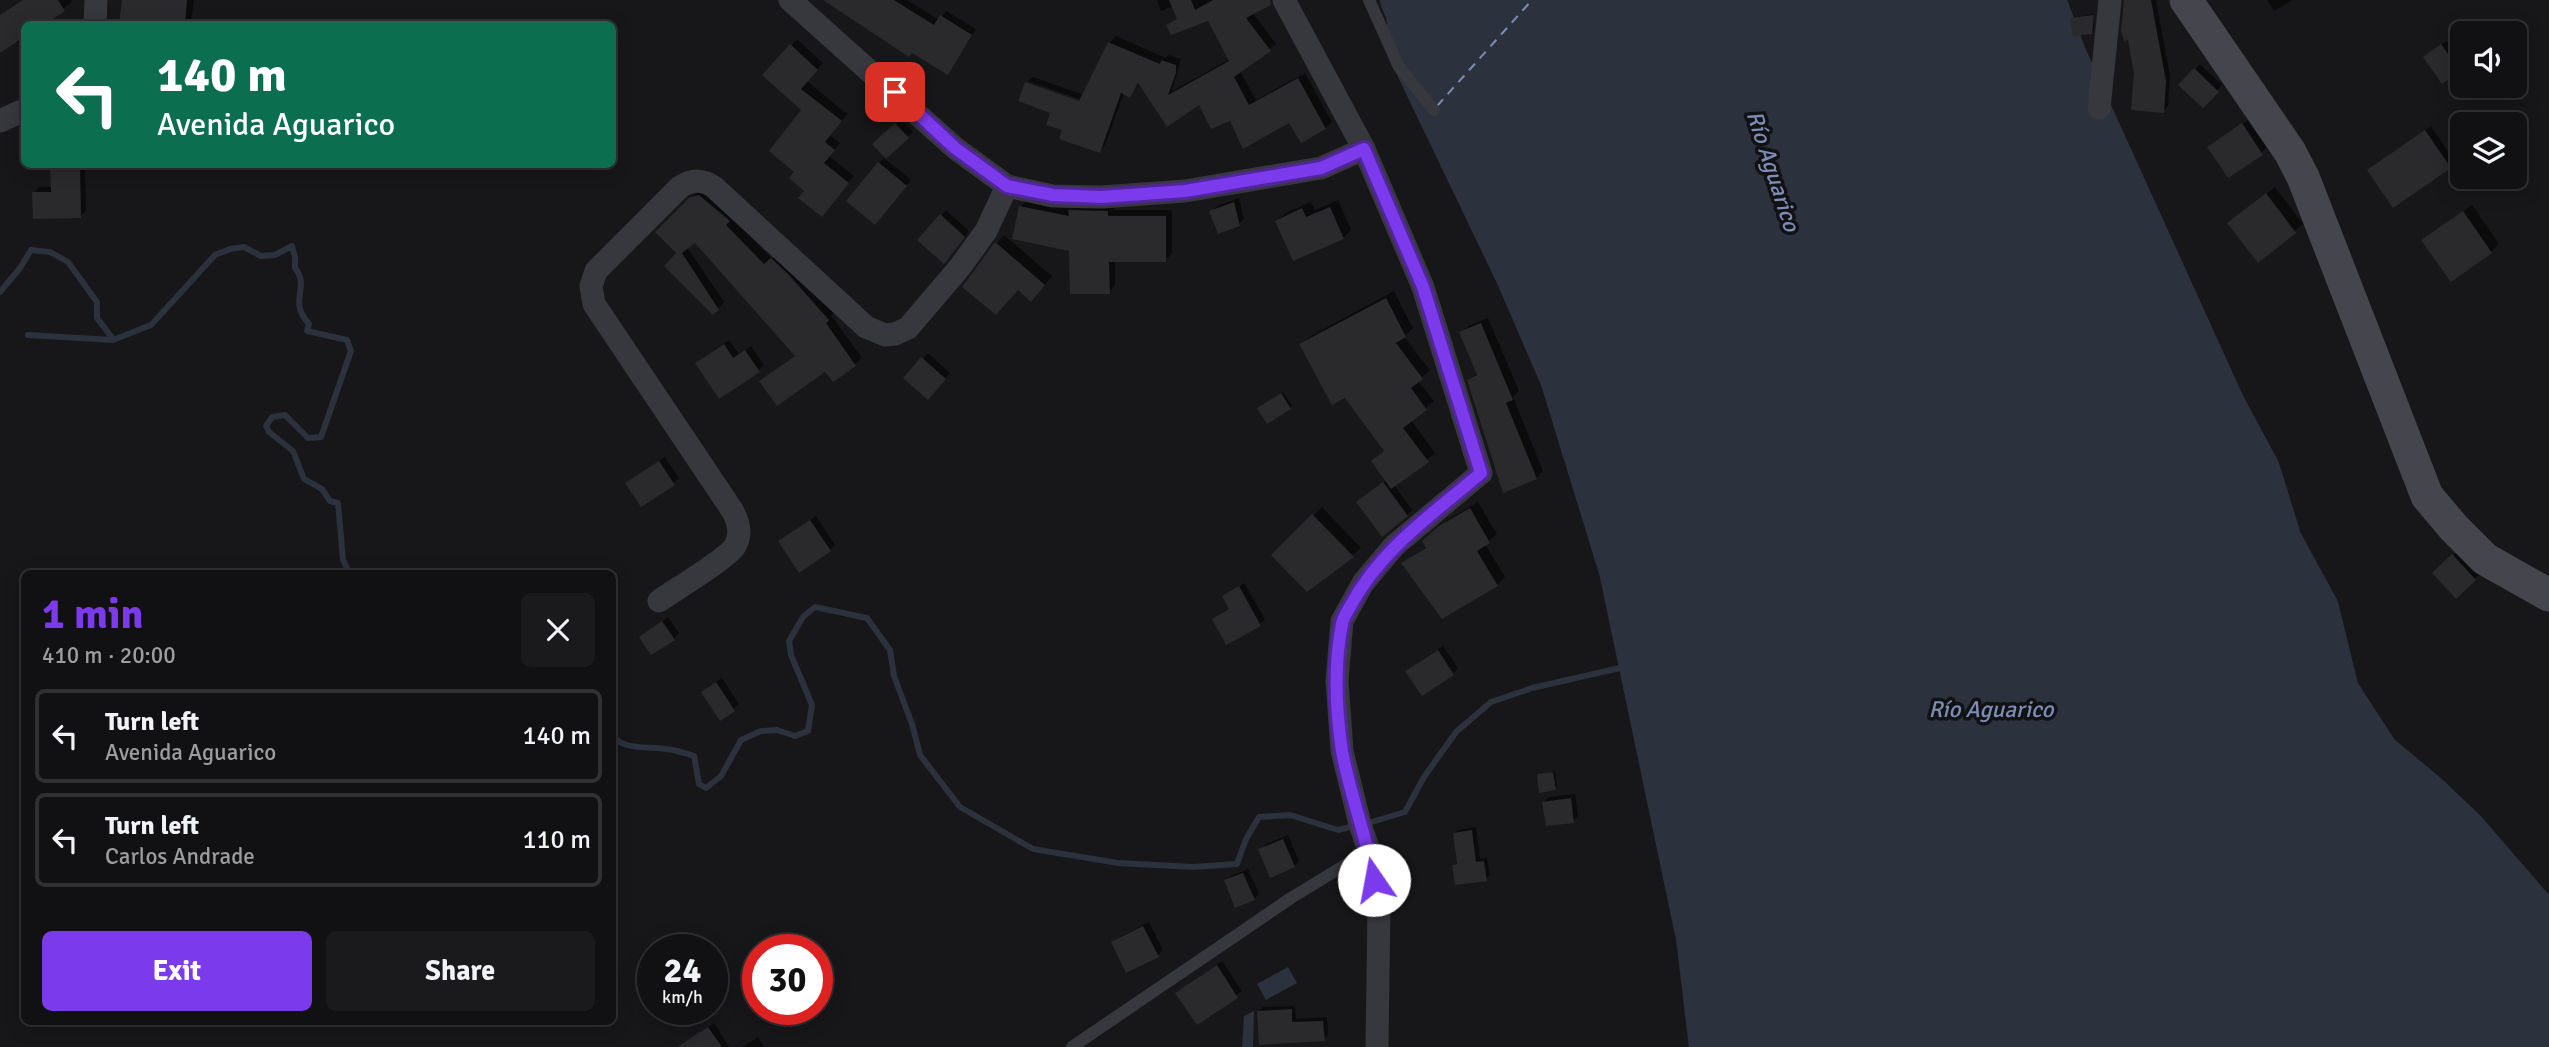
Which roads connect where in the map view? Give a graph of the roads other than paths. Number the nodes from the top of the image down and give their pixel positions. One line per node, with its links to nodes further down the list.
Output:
1 (96, 0): 7 (street)
2 (790, 0): 13 (street)
3 (1283, 0): 12 (street)
4 (1369, 0): 9 (lane)
5 (2109, 0): 8 (street)
6 (2186, 0): 14 (street)
7 (95, 21)
8 (2099, 108)
9 (1434, 110)
10 (21, 111): 11 (street)
11 (0, 121)
12 (1364, 149): 13 (street); 16 (street)
13 (1007, 186): 15 (street)
14 (2549, 595)
15 (659, 601)
16 (1370, 854): 17 (lane); 18 (street)
17 (1072, 1047)
18 (1377, 1047)

